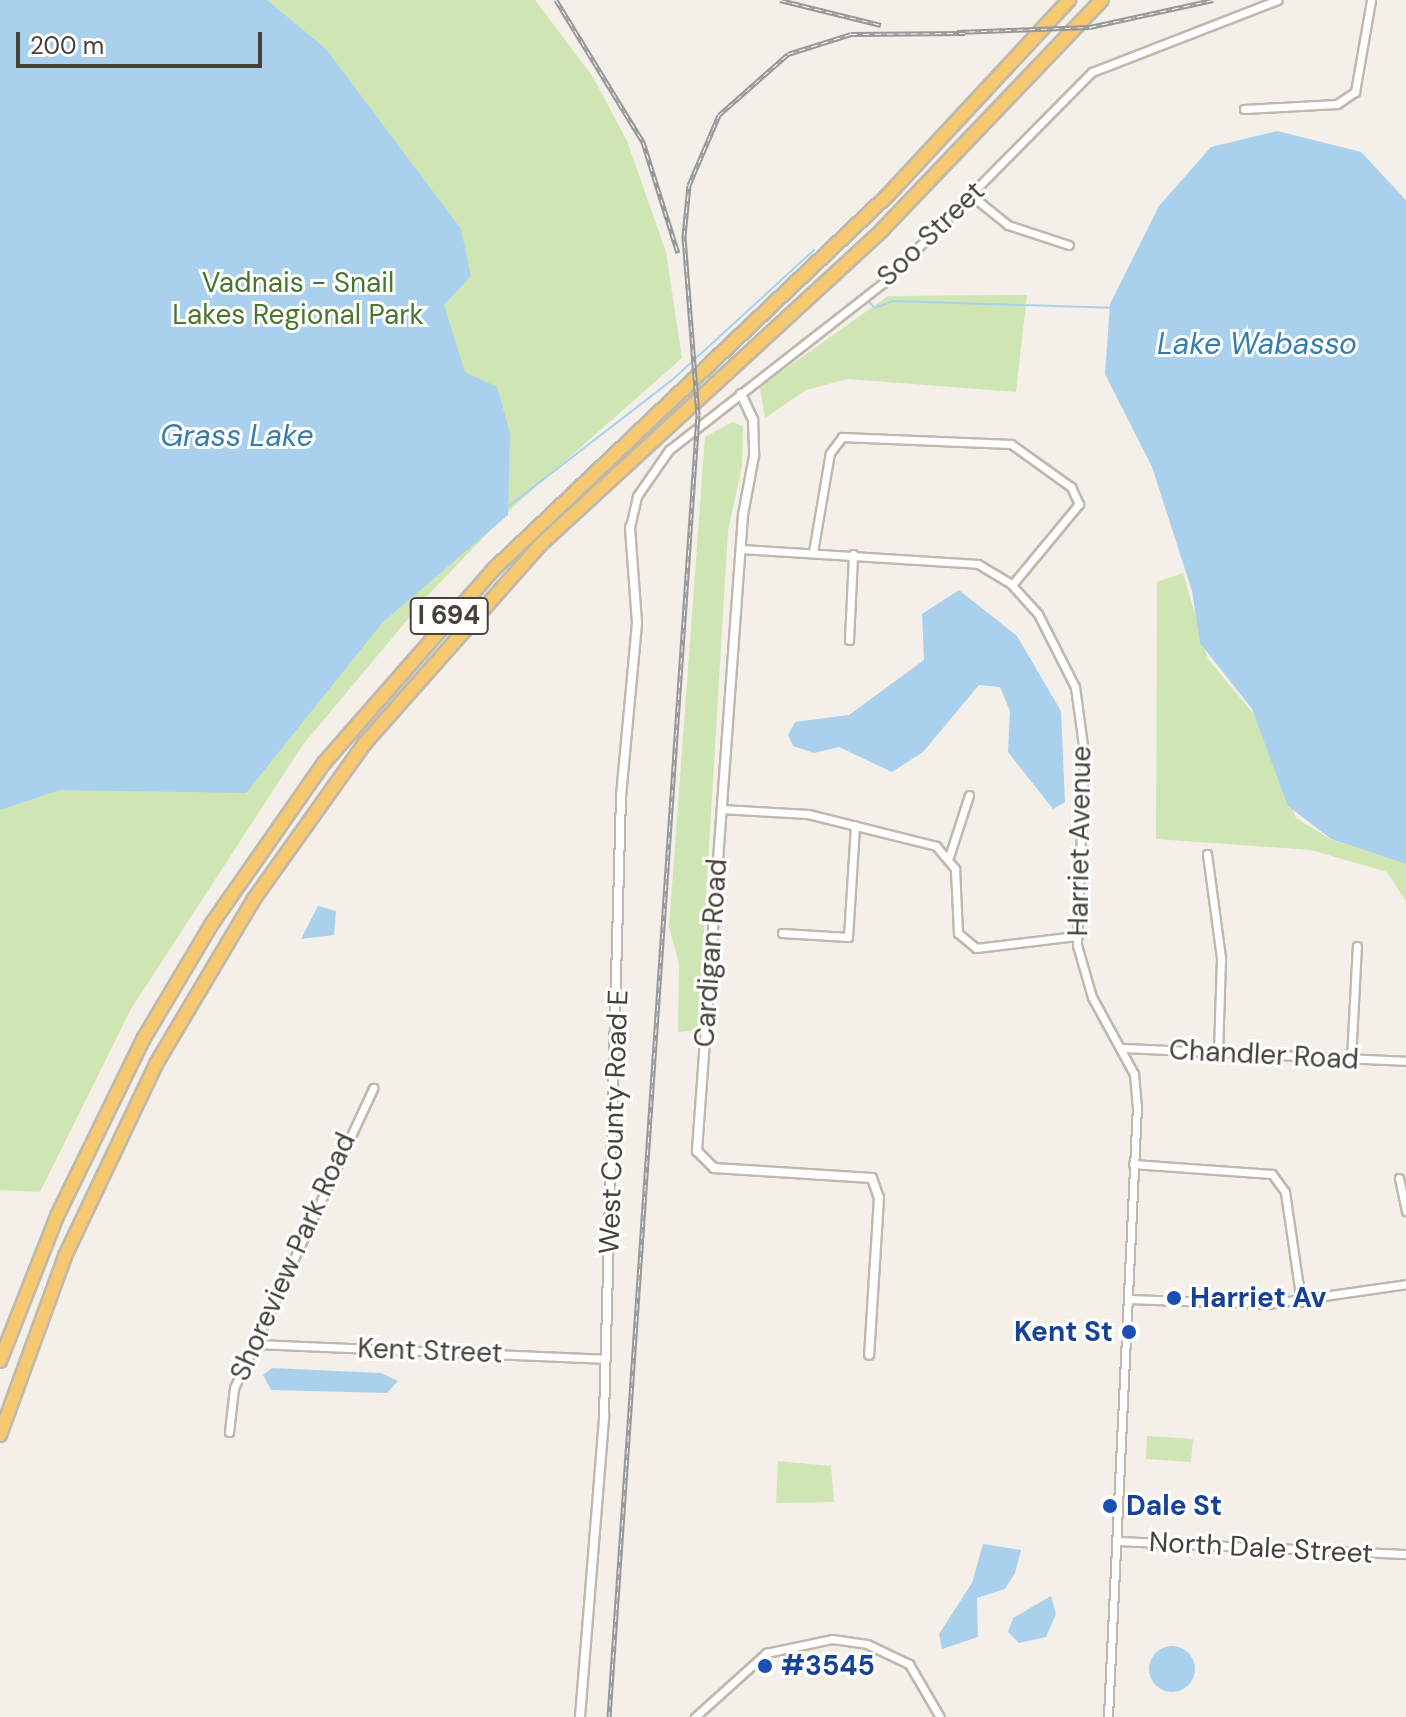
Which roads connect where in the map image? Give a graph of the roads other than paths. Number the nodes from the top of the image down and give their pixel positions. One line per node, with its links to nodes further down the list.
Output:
1 (1069, 0): 37 (highway, I 694)
2 (1278, 0): 6 (street, Soo Street)
3 (1371, 0): 5 (street)
4 (1101, 3): 39 (highway, I 694)
5 (1244, 109)
6 (972, 196): 7 (street); 8 (street, Soo Street)
7 (1069, 245)
8 (741, 394): 9 (street, Soo Street); 10 (street, Cardigan Road)
9 (630, 527): 36 (street, West County Road E)
10 (741, 549): 11 (street, Harriet Avenue); 16 (street, Cardigan Road)
11 (813, 552): 12 (street, Harriet Avenue); 13 (street)
12 (853, 554): 13 (street, Harriet Avenue); 14 (street)
13 (1012, 585): 21 (street, Harriet Avenue)
14 (849, 640)
15 (969, 795): 19 (street)
16 (721, 809): 17 (street); 35 (street, Cardigan Road)
17 (855, 825): 19 (street); 20 (street)
18 (1207, 854): 24 (street)
19 (949, 857): 21 (street)
20 (782, 933)
21 (1076, 936): 23 (street, Harriet Avenue)
22 (1357, 946): 25 (street)
23 (1122, 1048): 24 (street, Chandler Road); 28 (street, Harriet Avenue)
24 (1218, 1053): 25 (street, Chandler Road)
25 (1351, 1059): 26 (street, Chandler Road)
26 (1406, 1061)
27 (373, 1088): 34 (street, Shoreview Park Road)
28 (1133, 1164): 32 (street, Harriet Avenue); 33 (street)
29 (1399, 1178): 30 (street)
30 (1406, 1211)
31 (1406, 1284): 33 (street)
32 (1128, 1299): 33 (street); 40 (street, Harriet Avenue)
33 (1301, 1302)
34 (253, 1344): 36 (street, Kent Street); 38 (street, Shoreview Park Road)
35 (869, 1355)
36 (606, 1359): 42 (street, West County Road E)
37 (0, 1361)
38 (229, 1432)
39 (0, 1435)
40 (1116, 1541): 41 (street, North Dale Street); 45 (street, Harriet Avenue)
41 (1406, 1554)
42 (580, 1717)
43 (695, 1717): 44 (street)
44 (940, 1717)
45 (1108, 1717)

